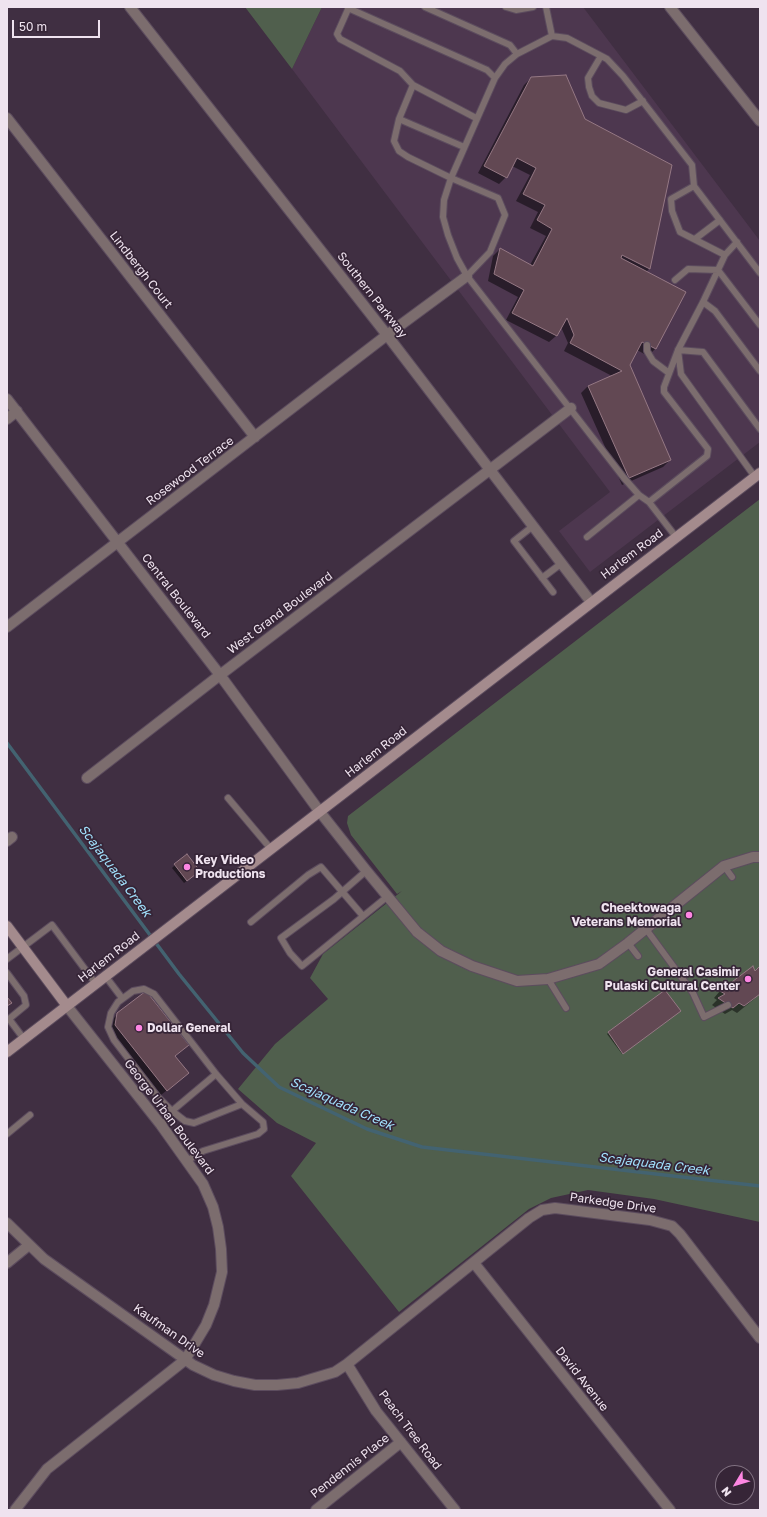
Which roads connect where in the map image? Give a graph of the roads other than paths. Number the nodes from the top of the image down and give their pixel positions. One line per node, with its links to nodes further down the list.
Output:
1 (130, 7): 31 (street, Southern Parkway)
2 (425, 7): 9 (lane)
3 (506, 7): 4 (lane)
4 (532, 7)
5 (546, 7): 8 (lane)
6 (670, 7): 17 (street)
7 (348, 8): 11 (lane); 12 (lane)
8 (552, 36): 9 (lane); 10 (lane)
9 (517, 54): 11 (lane)
10 (601, 56): 13 (lane); 13 (lane)
11 (495, 78): 15 (lane)
12 (413, 85): 15 (lane); 16 (lane)
13 (643, 102): 20 (lane)
14 (7, 118): 41 (street, Lindbergh Court)
15 (476, 118): 18 (lane)
16 (399, 119): 18 (lane); 19 (lane)
17 (760, 121)
18 (464, 147): 19 (lane)
19 (451, 178): 27 (lane); 27 (lane)
20 (694, 186): 21 (lane); 22 (lane)
21 (720, 220): 22 (lane); 23 (lane)
22 (695, 239): 24 (lane)
23 (737, 242): 24 (lane); 26 (lane)
24 (725, 255): 25 (lane)
25 (718, 270): 28 (lane); 29 (lane); 30 (lane)
26 (760, 273)
27 (467, 276): 31 (street, Rosewood Terrace); 37 (lane)
28 (676, 280)
29 (702, 302): 33 (lane); 34 (lane)
30 (760, 325)
31 (387, 335): 41 (street, Rosewood Terrace); 42 (street, Southern Parkway)
32 (647, 345): 35 (lane)
33 (678, 350): 35 (lane); 40 (lane); 43 (lane)
34 (760, 371)
35 (669, 373): 45 (lane)
36 (7, 399): 38 (street, Central Boulevard)
37 (571, 408): 42 (street, West Grand Boulevard); 44 (lane)
38 (17, 411): 39 (street); 49 (street, Central Boulevard)
39 (7, 418)
40 (760, 429)
41 (255, 438): 49 (street, Rosewood Terrace)
42 (490, 469): 46 (street, Southern Parkway); 55 (street, West Grand Boulevard)
43 (757, 475): 48 (main road, Harlem Road)
44 (639, 495): 45 (lane); 47 (lane)
45 (648, 502): 48 (lane)
46 (533, 526): 50 (street, Southern Parkway); 51 (lane)
47 (587, 537)
48 (676, 537): 53 (main road, Harlem Road)
49 (118, 542): 54 (street, Rosewood Terrace); 55 (street, Central Boulevard)
50 (562, 563): 51 (lane); 53 (street, Southern Parkway)
51 (542, 578): 52 (lane)
52 (553, 592)
53 (591, 602): 58 (main road, Harlem Road)
54 (7, 627)
55 (220, 675): 56 (street, West Grand Boulevard); 58 (street, Central Boulevard)
56 (87, 778)
57 (228, 798): 59 (lane)
58 (320, 812): 59 (main road, Harlem Road); 62 (street, Central Boulevard)
59 (272, 849): 75 (main road, Harlem Road)
60 (760, 857): 61 (street)
61 (724, 866): 63 (lane); 69 (street, Central Boulevard)
62 (366, 871): 64 (lane); 65 (street, Central Boulevard)
63 (732, 877)
64 (343, 891): 66 (lane); 66 (lane); 67 (lane)
65 (388, 896): 66 (lane); 76 (street, Central Boulevard)
66 (363, 916)
67 (251, 922)
68 (7, 926): 71 (main road, George Urban Boulevard)
69 (646, 928): 70 (street, Central Boulevard); 79 (lane)
70 (628, 943): 72 (lane); 76 (street, Central Boulevard)
71 (23, 947): 73 (lane); 77 (lane); 80 (main road, George Urban Boulevard)
72 (638, 956)
73 (7, 959)
74 (7, 974): 82 (lane)
75 (106, 977): 77 (main road, Harlem Road); 78 (lane)
76 (548, 980): 81 (lane)
77 (96, 984): 80 (main road, Harlem Road)
78 (122, 998): 84 (lane); 86 (lane)
79 (728, 1004)
80 (68, 1006): 82 (main road, Harlem Road); 88 (street, George Urban Boulevard)
81 (566, 1008)
82 (24, 1039): 83 (main road, Harlem Road)
83 (7, 1052)
84 (216, 1074): 85 (lane); 86 (lane)
85 (242, 1104): 86 (lane); 90 (lane)
86 (172, 1111): 88 (lane)
87 (30, 1115): 89 (lane)
88 (161, 1125): 90 (street, George Urban Boulevard)
89 (7, 1134)
90 (187, 1161): 96 (street, George Urban Boulevard)
91 (7, 1223): 92 (street, Kaufman Drive)
92 (29, 1245): 93 (street); 96 (street, Kaufman Drive)
93 (7, 1263)
94 (474, 1263): 95 (street, Parkedge Drive); 97 (street, Kaufman Drive); 102 (street, David Avenue)
95 (760, 1338)
96 (185, 1360): 97 (street, Kaufman Drive); 99 (street, George Urban Boulevard)
97 (348, 1364): 98 (street, Peach Tree Road)
98 (401, 1442): 100 (street, Pendennis Place); 101 (street, Peach Tree Road)
99 (15, 1510)
100 (316, 1510)
101 (455, 1510)
102 (670, 1510)

